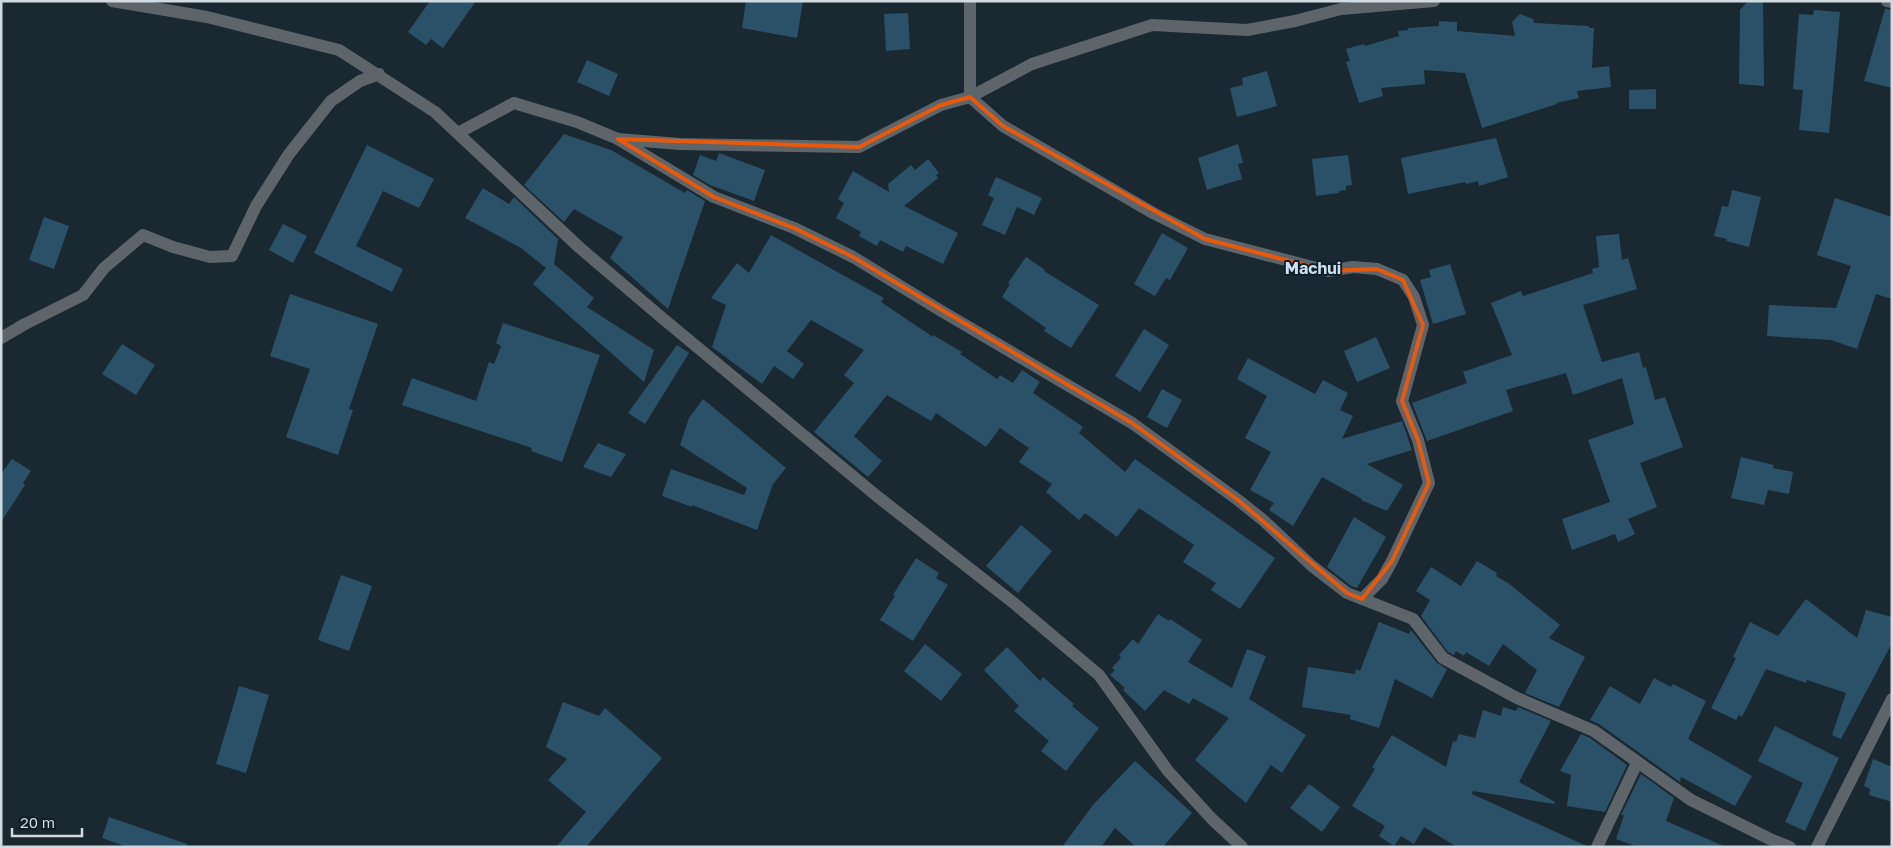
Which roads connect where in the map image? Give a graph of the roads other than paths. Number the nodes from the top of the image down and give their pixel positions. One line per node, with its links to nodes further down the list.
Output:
1 (112, 1): 6 (street)
2 (970, 1): 7 (street)
3 (1434, 1): 7 (street)
4 (1886, 1): 5 (street)
5 (1892, 2)
6 (379, 74): 8 (street); 10 (street)
7 (970, 97): 9 (street); 11 (street)
8 (458, 133): 9 (street); 14 (street)
9 (618, 139): 11 (street)
10 (1, 338)
11 (1362, 599): 13 (street)
12 (1892, 699): 17 (street)
13 (1637, 762): 15 (street); 16 (street)
14 (1242, 847)
15 (1597, 847)
16 (1790, 847)
17 (1817, 847)

